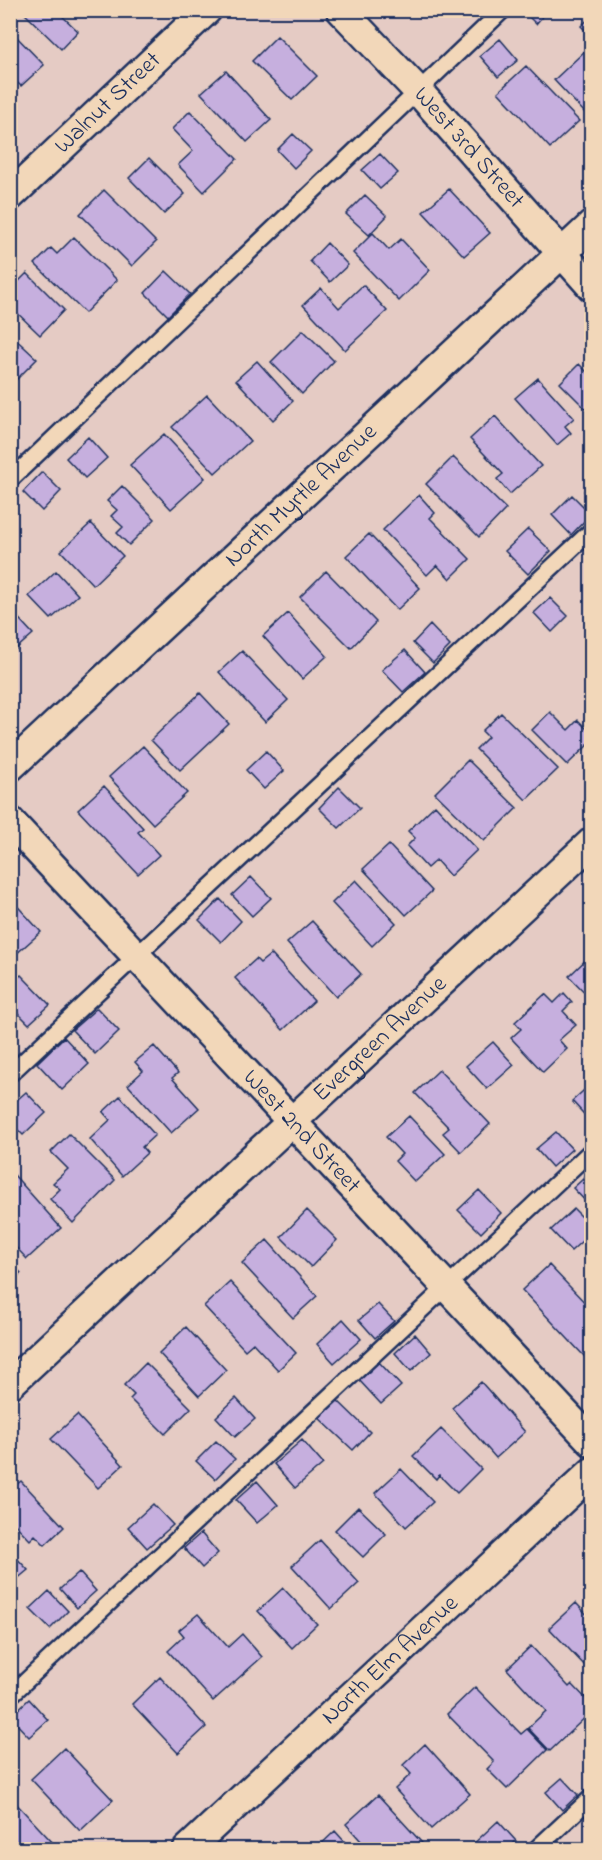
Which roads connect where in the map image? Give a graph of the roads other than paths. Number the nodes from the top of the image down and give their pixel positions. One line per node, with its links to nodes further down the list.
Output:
1 (207, 10): 5 (street, Walnut Street)
2 (341, 10): 4 (street, West 3rd Street)
3 (503, 10): 4 (lane)
4 (418, 91): 7 (street, West 3rd Street); 9 (lane)
5 (10, 196)
6 (591, 225): 7 (street, North Myrtle Avenue)
7 (560, 254): 8 (street, West 3rd Street); 11 (street, North Myrtle Avenue)
8 (591, 287)
9 (10, 480)
10 (591, 530): 14 (lane)
11 (10, 767)
12 (10, 821): 14 (street, West 2nd Street)
13 (591, 842): 16 (street, Evergreen Avenue)
14 (137, 956): 15 (lane); 16 (street, West 2nd Street)
15 (10, 1074)
16 (292, 1122): 18 (street, West 2nd Street); 19 (street, Evergreen Avenue)
17 (591, 1150): 18 (lane)
18 (446, 1286): 20 (street, West 2nd Street); 22 (lane)
19 (10, 1384)
20 (591, 1442)
21 (591, 1472): 24 (street, North Elm Avenue)
22 (10, 1696)
23 (591, 1797): 25 (lane)
24 (187, 1850)
25 (535, 1850)

